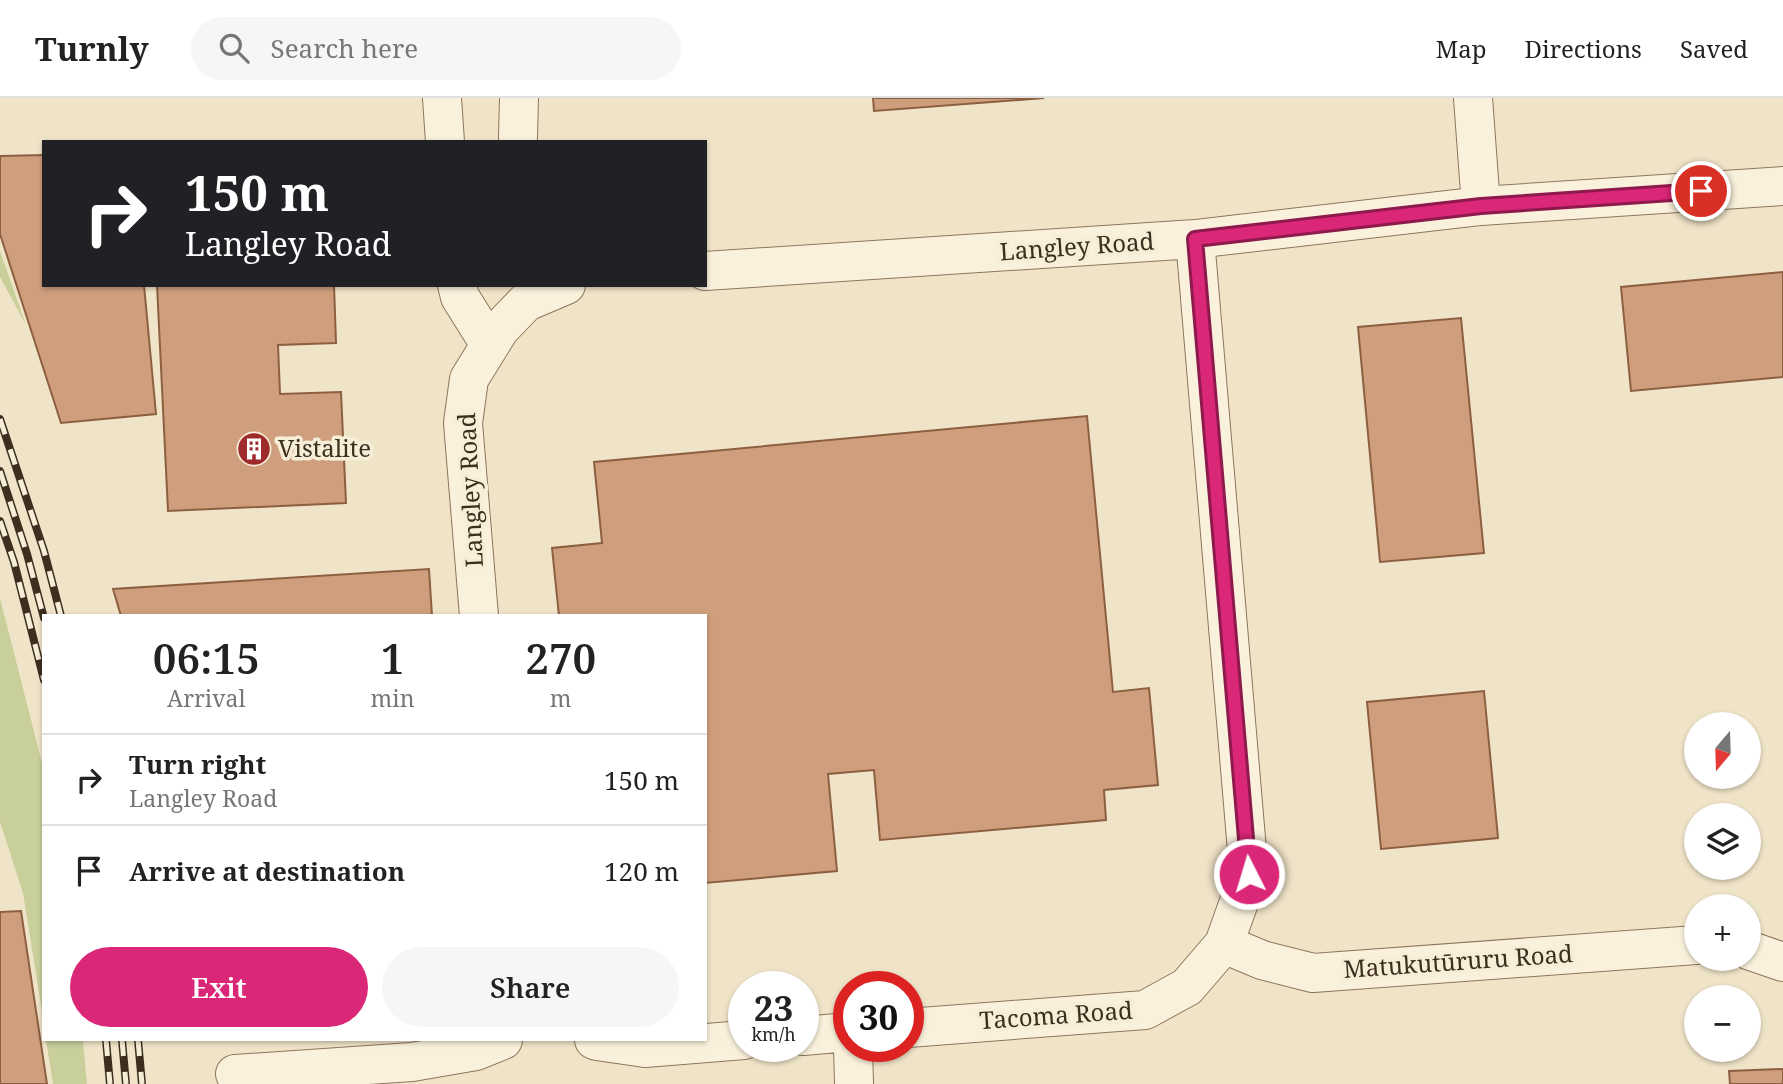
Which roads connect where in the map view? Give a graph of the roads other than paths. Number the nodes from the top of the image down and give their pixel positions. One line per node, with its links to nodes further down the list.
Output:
1 (442, 98): 5 (street)
2 (519, 98): 4 (street)
3 (1473, 98): 7 (street)
4 (518, 137)
5 (445, 140)
6 (1783, 186): 7 (street, Langley Road)
7 (1481, 206): 8 (street, Langley Road)
8 (1195, 239): 9 (street, Langley Road); 14 (street, Tacoma Road)
9 (707, 271)
10 (458, 287): 12 (street)
11 (561, 287): 12 (street, Langley Road)
12 (490, 345): 13 (street, Langley Road)
13 (479, 614)
14 (1224, 944): 15 (street, Matukutūruru Road); 18 (street, Tacoma Road)
15 (1684, 946)
16 (1761, 954): 17 (street)
17 (1783, 962)
18 (924, 1027)
19 (501, 1041): 23 (street)
20 (597, 1041): 21 (street)
21 (728, 1041)
22 (854, 1062): 25 (street)
23 (413, 1073): 24 (street)
24 (235, 1074)
25 (855, 1084)

